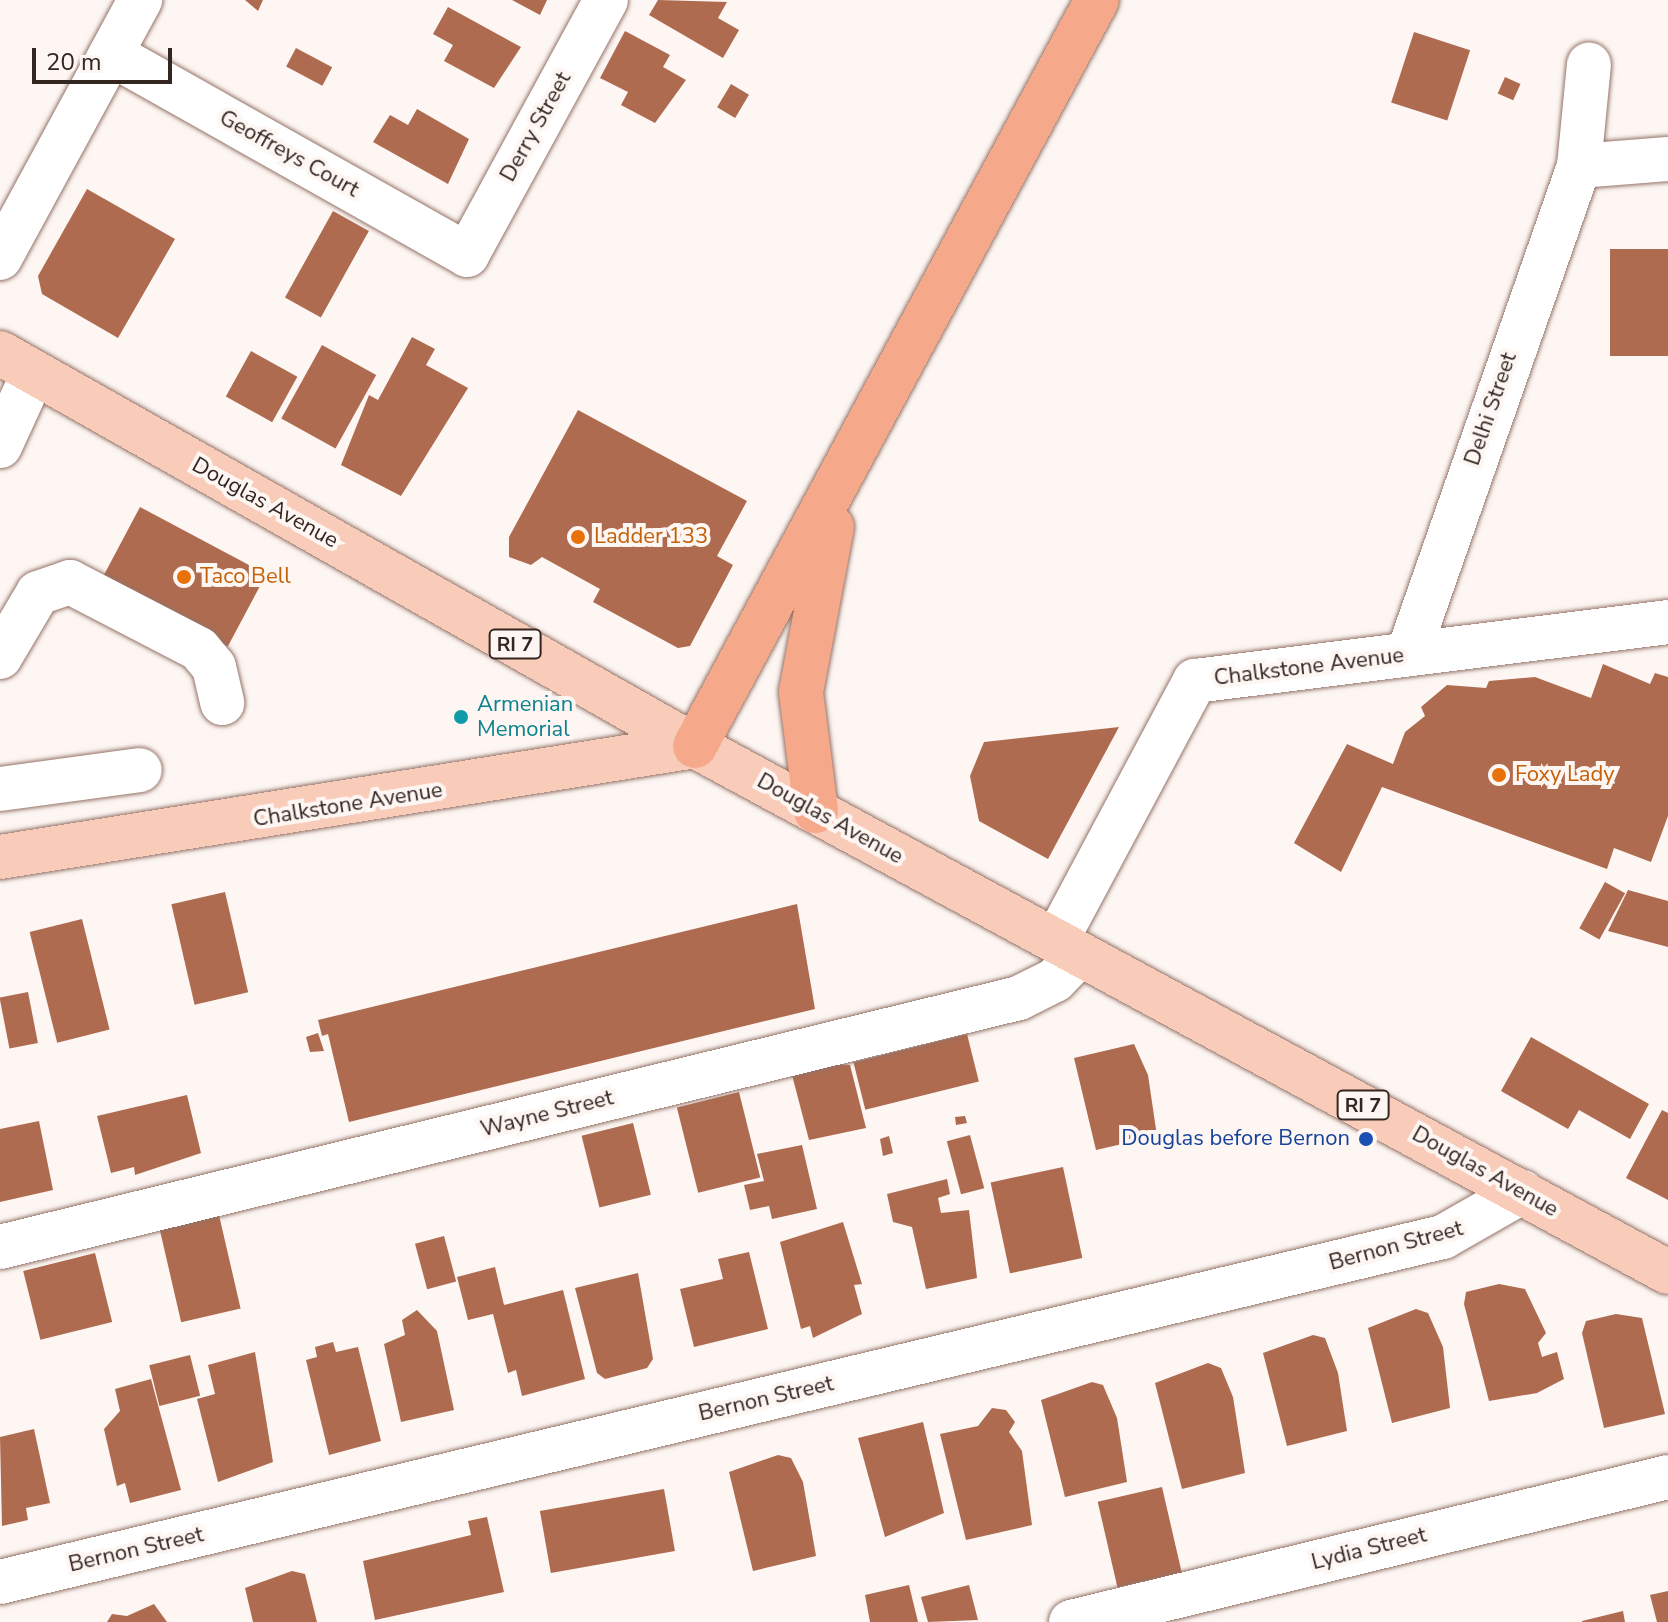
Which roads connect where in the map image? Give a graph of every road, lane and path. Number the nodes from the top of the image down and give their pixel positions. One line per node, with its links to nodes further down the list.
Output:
1 (140, 0): 4 (street)
2 (606, 0): 9 (street, Derry Street)
3 (1097, 0): 11 (highway)
4 (111, 54): 8 (street); 9 (street, Geoffreys Court)
5 (1589, 64): 7 (street, Delhi Street)
6 (1668, 159): 7 (street)
7 (1579, 166): 14 (street, Delhi Street)
8 (6, 234)
9 (467, 255)
10 (17, 363): 12 (street); 17 (main road, Douglas Avenue / RI 7)
11 (861, 437): 17 (highway); 20 (highway)
12 (0, 446)
13 (1668, 622): 14 (street, Chalkstone Avenue)
14 (1408, 654): 22 (street, Chalkstone Avenue)
15 (0, 657): 16 (street)
16 (222, 703)
17 (695, 746): 20 (main road, Douglas Avenue / RI 7); 21 (main road, Chalkstone Avenue)
18 (140, 770): 19 (street)
19 (0, 789)
20 (816, 811): 22 (main road, Douglas Avenue / RI 7)
21 (0, 857)
22 (1068, 947): 23 (main road, Douglas Avenue / RI 7); 24 (street, Wayne Street)
23 (1522, 1192): 25 (main road, Douglas Avenue / RI 7); 27 (street, Bernon Street)
24 (0, 1247)
25 (1668, 1272)
26 (1668, 1477): 28 (street, Lydia Street)
27 (0, 1582)
28 (1071, 1622)

